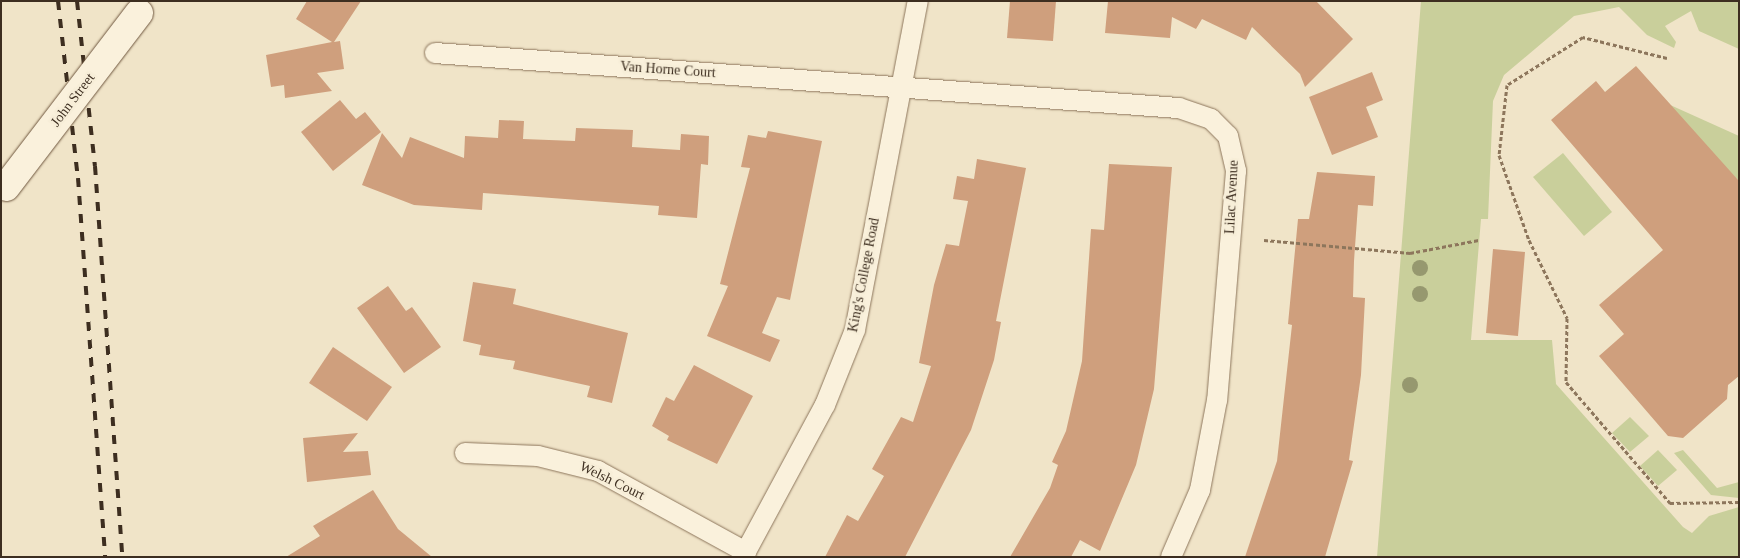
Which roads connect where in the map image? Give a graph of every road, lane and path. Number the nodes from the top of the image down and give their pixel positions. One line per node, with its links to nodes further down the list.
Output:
1 (918, 1): 5 (street, King's College Road)
2 (139, 13): 6 (main road, John Street, bridge)
3 (435, 53): 5 (street, Van Horne Court)
4 (1667, 58): 10 (path)
5 (902, 88): 11 (street, King's College Road); 12 (street, Lilac Avenue)
6 (6, 188)
7 (1264, 240): 8 (path)
8 (1479, 240)
9 (465, 453): 11 (street, Welsh Court)
10 (1739, 502)
11 (745, 554)
12 (1171, 557)

